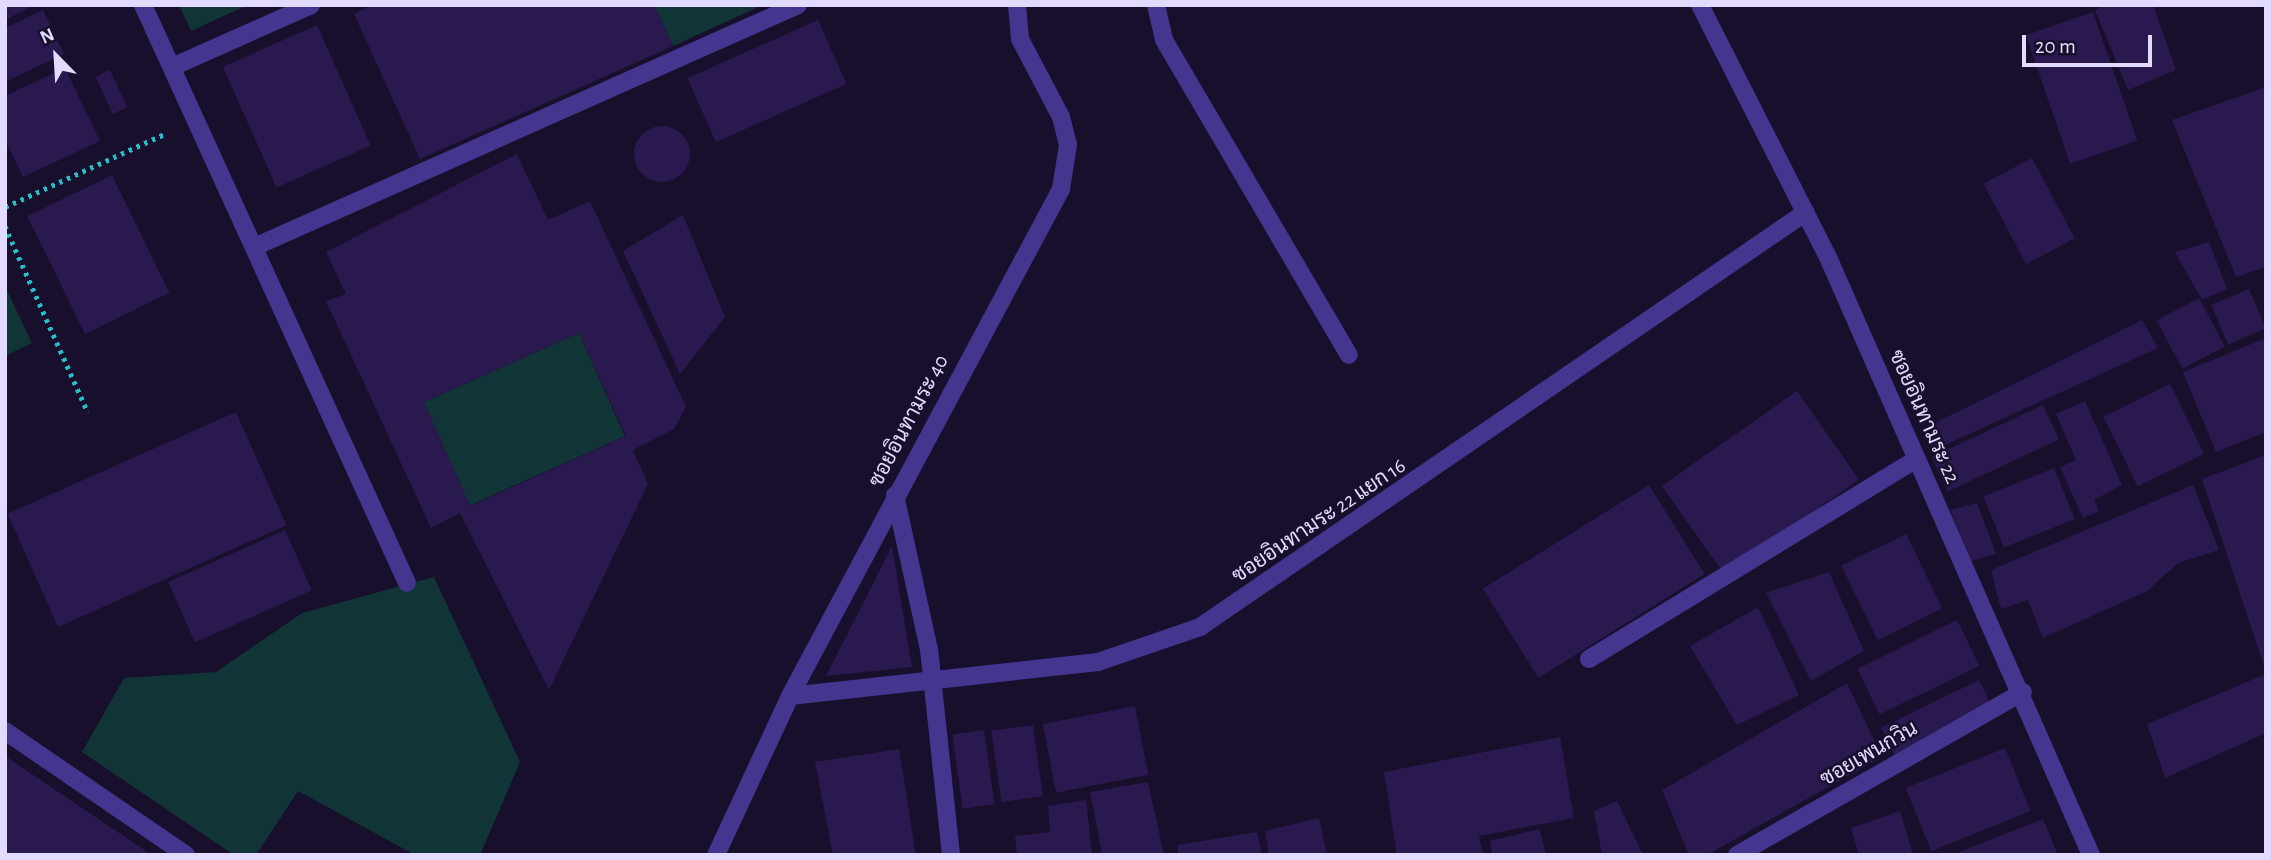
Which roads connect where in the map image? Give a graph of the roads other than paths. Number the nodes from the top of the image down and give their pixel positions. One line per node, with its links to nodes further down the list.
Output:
1 (143, 5): 7 (street)
2 (311, 5): 7 (street)
3 (798, 5): 9 (street)
4 (1017, 5): 12 (street, ซอยอินทามระ 40)
5 (1156, 5): 10 (street)
6 (1700, 5): 8 (street, ซอยอินทามระ 22)
7 (172, 67): 9 (street)
8 (1806, 212): 11 (street, ซอยอินทามระ 22); 15 (street, ซอยอินทามระ 22 แยก 16)
9 (254, 247): 13 (street)
10 (1349, 355)
11 (1917, 459): 14 (street); 16 (street, ซอยอินทามระ 22)
12 (895, 495): 15 (street); 17 (street, ซอยอินทามระ 40)
13 (407, 583)
14 (1589, 659)
15 (933, 685): 17 (street, ซอยอินทามระ 22 แยก 16); 21 (street)
16 (2023, 692): 22 (street, ซอยเพนกวิน); 23 (street, ซอยอินทามระ 22)
17 (790, 696): 20 (street, ซอยอินทามระ 40)
18 (5, 731): 19 (street)
19 (186, 855)
20 (716, 855)
21 (951, 855)
22 (1737, 855)
23 (2091, 855)

